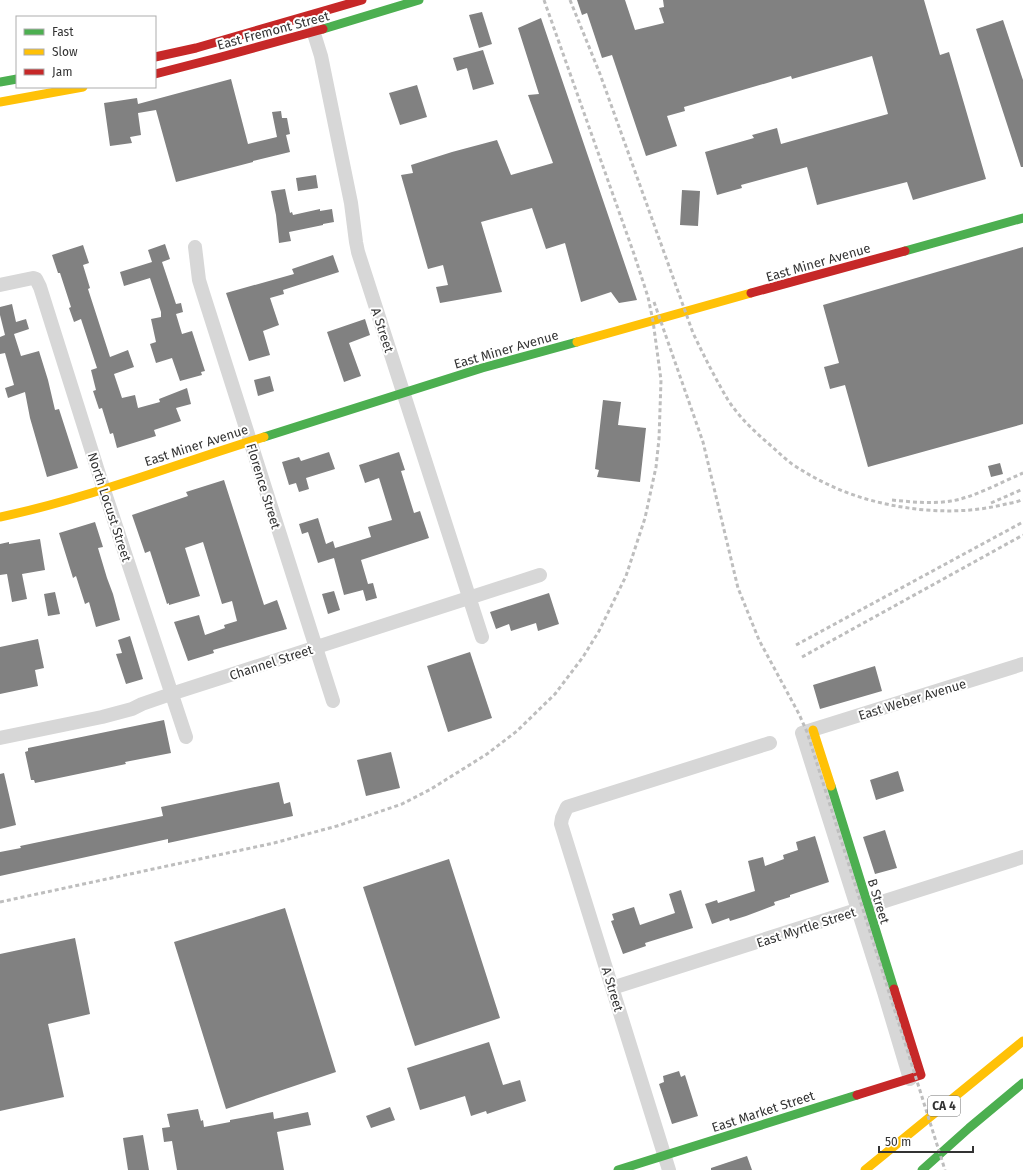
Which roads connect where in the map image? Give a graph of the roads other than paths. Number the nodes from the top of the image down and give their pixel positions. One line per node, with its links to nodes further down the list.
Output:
1 (362, 0): 3 (main road, East Fremont Street)
2 (419, 0): 4 (main road, East Fremont Street)
3 (308, 16): 4 (street, A Street); 5 (main road, East Fremont Street)
4 (314, 33): 6 (main road, East Fremont Street); 14 (street, A Street)
5 (156, 57)
6 (156, 74)
7 (16, 79): 8 (main road)
8 (0, 82)
9 (77, 88): 10 (main road)
10 (0, 102)
11 (1023, 218): 14 (main road, East Miner Avenue)
12 (196, 246): 15 (street, Florence Street)
13 (0, 285): 16 (street, North Locust Street)
14 (404, 393): 15 (main road, East Miner Avenue); 19 (street, A Street)
15 (250, 441): 16 (main road, East Miner Avenue); 21 (street, Florence Street)
16 (104, 490): 17 (main road, East Miner Avenue); 23 (street, North Locust Street)
17 (0, 517)
18 (540, 575): 19 (street, Channel Street)
19 (469, 598): 20 (street, A Street); 21 (street, Channel Street)
20 (482, 637)
21 (316, 648): 23 (street, Channel Street); 24 (street, Florence Street)
22 (1023, 664): 29 (street, East Weber Avenue)
23 (171, 694): 25 (street, North Locust Street); 26 (street, Channel Street)
24 (333, 701)
25 (186, 737)
26 (0, 738)
27 (770, 743): 30 (street, A Street)
28 (1023, 857): 29 (street, East Myrtle Street)
29 (863, 909): 30 (street, East Myrtle Street); 32 (street)
30 (612, 988): 34 (street, A Street)
31 (1023, 1042): 37 (main road, CA 4)
32 (916, 1077): 34 (main road, East Market Street)
33 (1023, 1084): 38 (main road, CA 4)
34 (665, 1156): 35 (main road, East Market Street); 36 (street, A Street)
35 (618, 1170)
36 (669, 1170)
37 (865, 1170)
38 (922, 1170)

